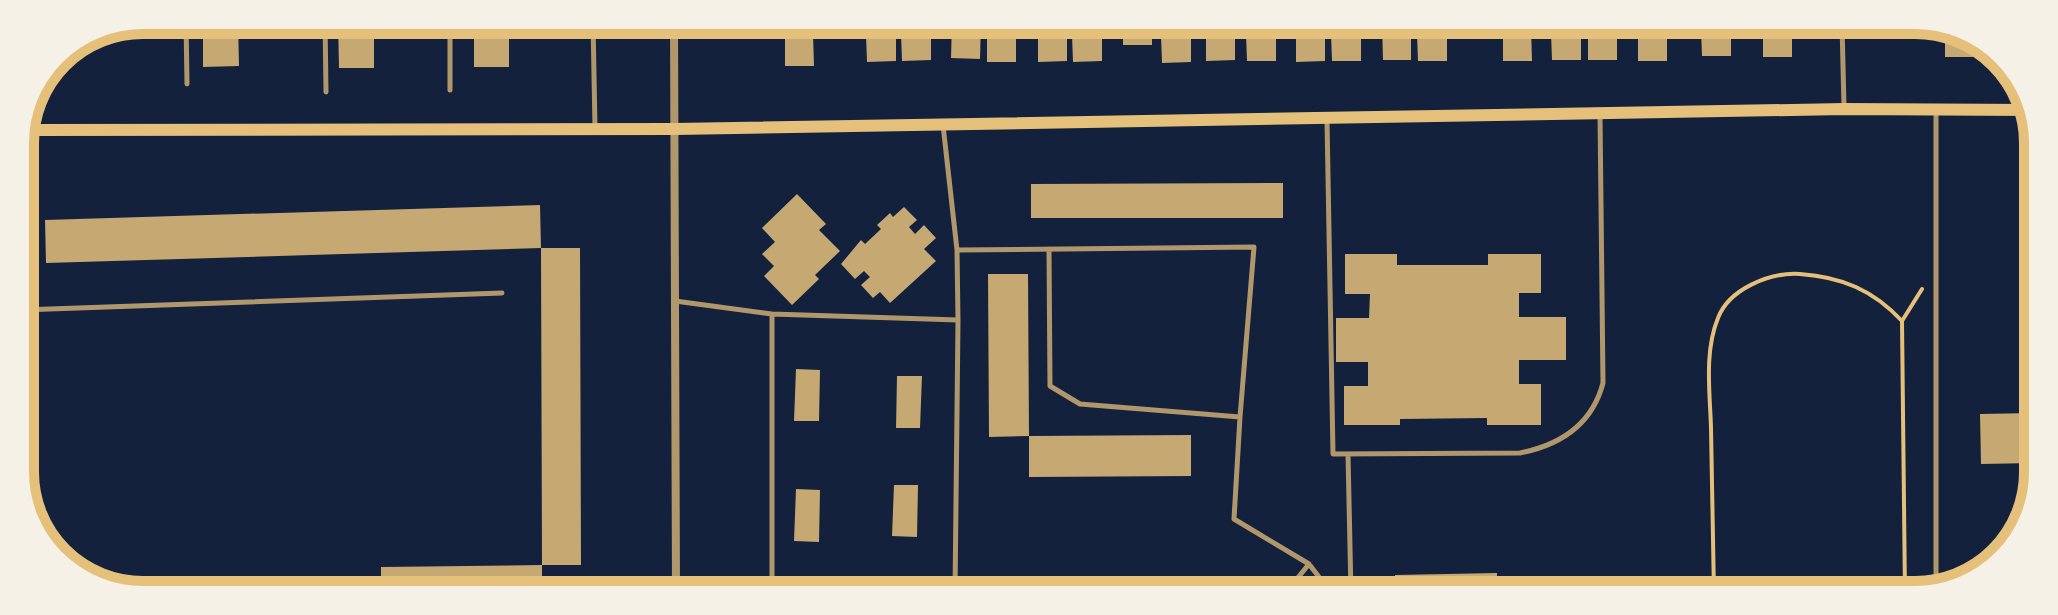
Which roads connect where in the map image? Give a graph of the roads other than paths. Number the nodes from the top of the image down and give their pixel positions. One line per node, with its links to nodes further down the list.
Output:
1 (186, 34): 7 (lane)
2 (325, 34): 9 (lane)
3 (450, 34): 8 (lane)
4 (593, 34): 16 (lane)
5 (674, 34): 17 (street)
6 (1842, 34): 10 (lane)
7 (187, 84)
8 (450, 90)
9 (326, 92)
10 (1844, 109): 12 (main road); 13 (main road)
11 (2019, 110): 12 (main road)
12 (1936, 112): 29 (lane)
13 (1600, 114): 14 (main road); 27 (lane)
14 (1327, 118): 15 (main road); 27 (lane)
15 (943, 124): 17 (main road); 20 (lane)
16 (595, 129): 17 (main road); 18 (main road)
17 (675, 129): 22 (street)
18 (35, 130)
19 (1049, 249): 20 (lane); 26 (lane); 26 (lane)
20 (957, 250): 25 (lane)
21 (502, 293): 23 (lane)
22 (675, 301): 24 (lane); 31 (street)
23 (34, 310)
24 (772, 314): 25 (lane); 32 (lane)
25 (958, 320): 33 (lane)
26 (1240, 417): 28 (lane)
27 (1348, 454): 35 (lane)
28 (1309, 564): 30 (lane); 34 (lane)
29 (1936, 578)
30 (1296, 580)
31 (676, 581)
32 (772, 581)
33 (955, 581)
34 (1322, 581)
35 (1351, 581)

